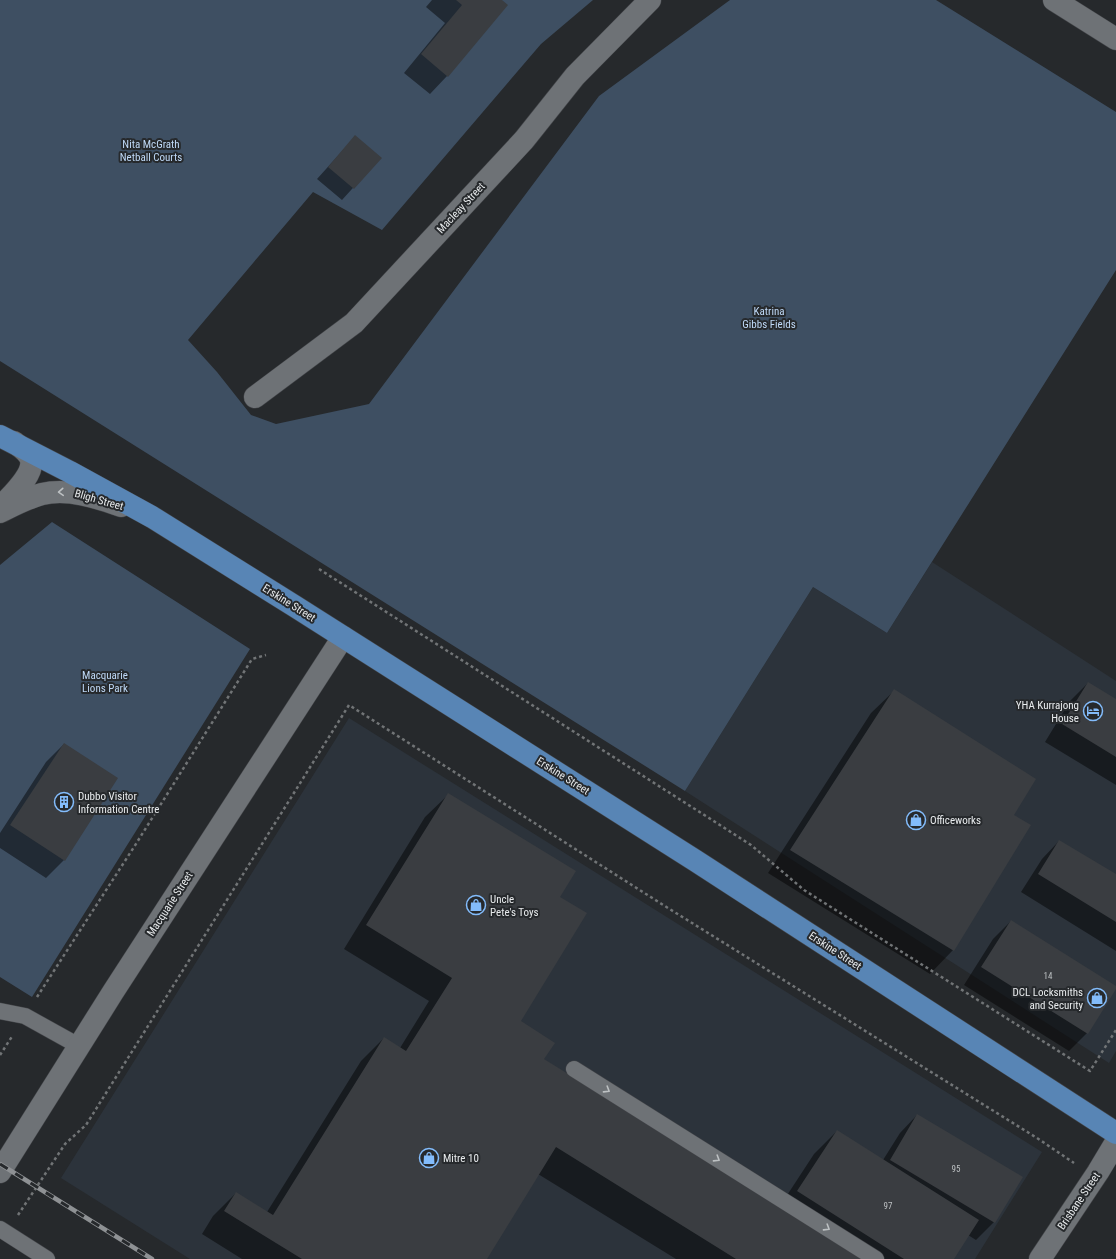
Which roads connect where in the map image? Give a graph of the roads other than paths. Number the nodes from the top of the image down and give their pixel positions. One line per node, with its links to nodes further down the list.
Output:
1 (650, 0): 4 (street, Macleay Street)
2 (1054, 0): 3 (street)
3 (1116, 39)
4 (255, 396)
5 (7, 439): 6 (street); 8 (highway, Erskine Street)
6 (0, 508)
7 (0, 512): 8 (street, Bligh Street, one-way to 7)
8 (152, 517): 9 (highway, Erskine Street)
9 (343, 637): 11 (street, Macquarie Street); 13 (highway, Erskine Street)
10 (0, 1011): 11 (lane)
11 (79, 1046): 15 (street, Macquarie Street)
12 (574, 1069): 18 (lane, one-way to 18)
13 (1116, 1133)
14 (1116, 1142): 19 (street, Brisbane Street)
15 (0, 1172)
16 (4, 1232): 17 (lane)
17 (47, 1259)
18 (876, 1259)
19 (1040, 1259)

